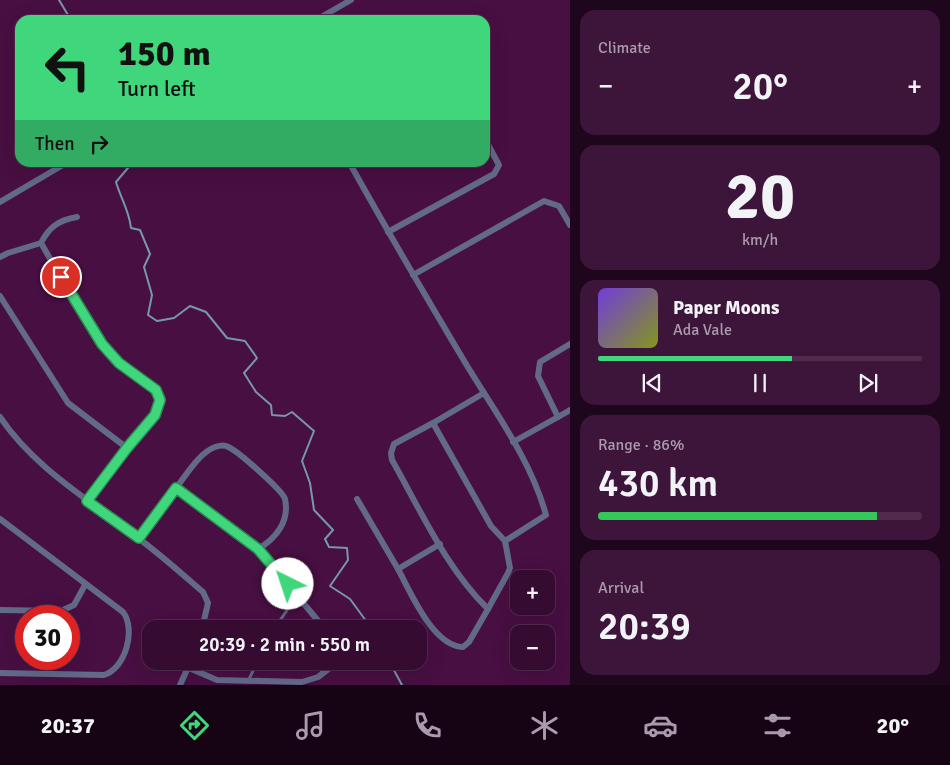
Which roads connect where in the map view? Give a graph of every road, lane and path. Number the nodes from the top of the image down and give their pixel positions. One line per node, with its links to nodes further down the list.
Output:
1 (351, 0): 2 (street)
2 (325, 15)
3 (490, 148): 9 (street)
4 (60, 167): 6 (street)
5 (353, 167): 9 (street)
6 (0, 202)
7 (77, 217): 10 (street)
8 (570, 225): 12 (street)
9 (388, 232): 12 (street)
10 (41, 243): 11 (street); 21 (street)
11 (0, 257)
12 (413, 275): 15 (street)
13 (0, 296): 21 (street)
14 (570, 344): 18 (street)
15 (484, 393): 19 (street); 20 (street)
16 (570, 410): 18 (street)
17 (0, 417): 24 (street)
18 (558, 417): 20 (street)
19 (433, 423): 27 (street); 28 (street)
20 (512, 442): 27 (street)
21 (127, 448): 24 (street)
22 (176, 488): 26 (street); 29 (street); 29 (street)
23 (357, 499): 30 (street)
24 (87, 501): 26 (street)
25 (1, 522): 31 (street)
26 (139, 538): 35 (street)
27 (505, 541): 33 (street)
28 (440, 544): 30 (street); 33 (street)
29 (258, 549): 32 (street)
30 (398, 570): 33 (street)
31 (85, 585): 34 (street); 42 (street)
32 (298, 595): 36 (lane); 37 (street)
33 (488, 609)
34 (0, 610)
35 (204, 620)
36 (280, 620)
37 (318, 620)
38 (188, 670): 44 (street)
39 (194, 670): 43 (street)
40 (254, 670): 43 (lane)
41 (327, 670): 43 (street)
42 (0, 673)
43 (248, 682)
44 (180, 685)

